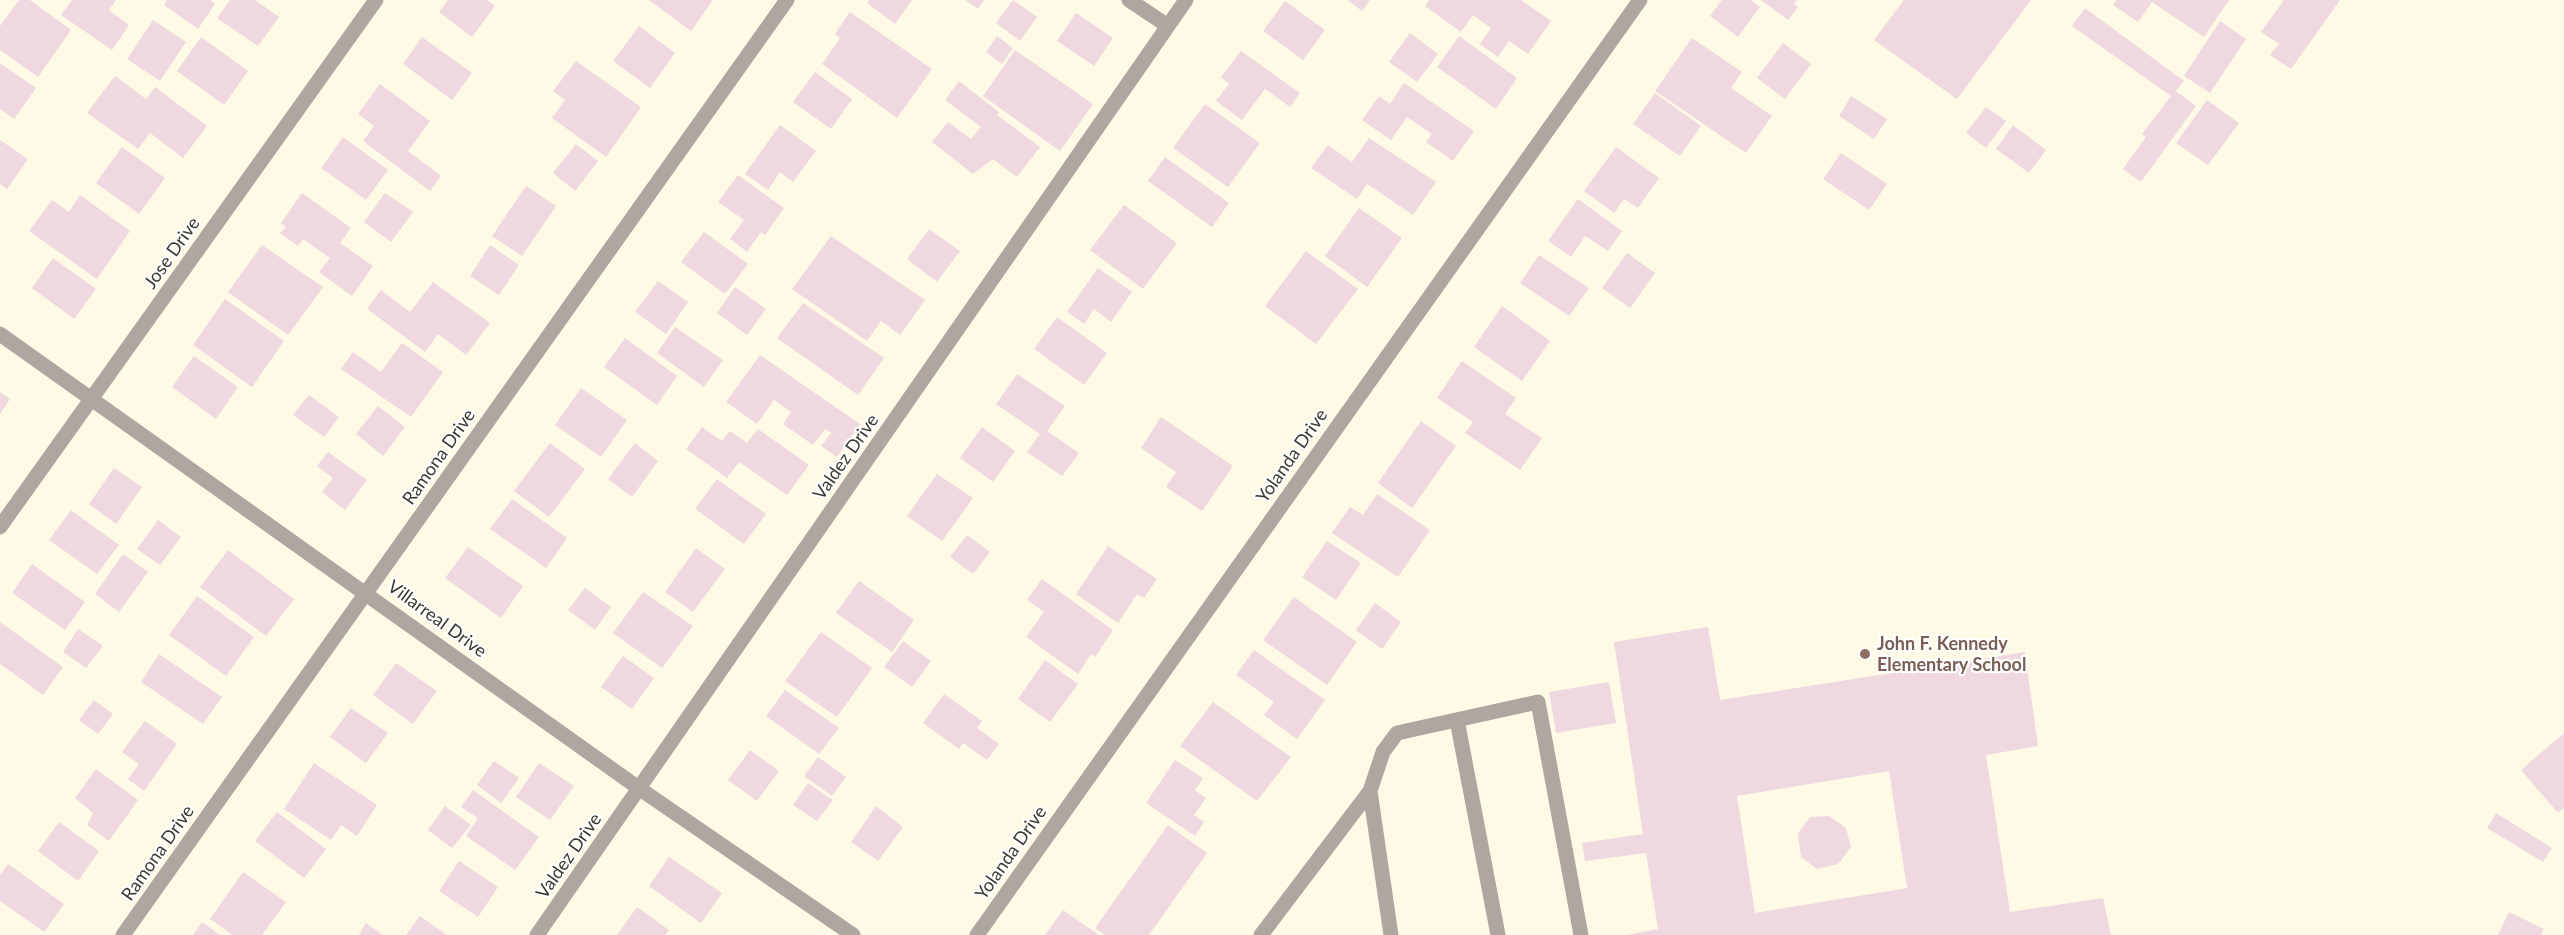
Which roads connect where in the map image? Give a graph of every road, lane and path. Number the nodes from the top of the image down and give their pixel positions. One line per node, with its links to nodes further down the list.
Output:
1 (376, 0): 8 (street, Jose Drive)
2 (787, 0): 10 (street, Ramona Drive)
3 (1129, 0): 6 (street)
4 (1186, 0): 6 (street, Valdez Drive)
5 (1640, 0): 17 (street, Yolanda Drive)
6 (1168, 26): 12 (street, Valdez Drive)
7 (0, 334): 8 (street, Villarreal Drive)
8 (92, 399): 9 (street, Jose Drive); 10 (street, Villarreal Drive)
9 (0, 527)
10 (367, 593): 12 (street, Villarreal Drive); 14 (street, Ramona Drive)
11 (1457, 720): 13 (street); 20 (street); 21 (street)
12 (640, 789): 15 (street, Valdez Drive); 16 (street, Villarreal Drive)
13 (1370, 791): 18 (street); 19 (street)
14 (123, 935)
15 (537, 935)
16 (853, 935)
17 (977, 935)
18 (1261, 935)
19 (1391, 935)
20 (1498, 935)
21 (1581, 935)

